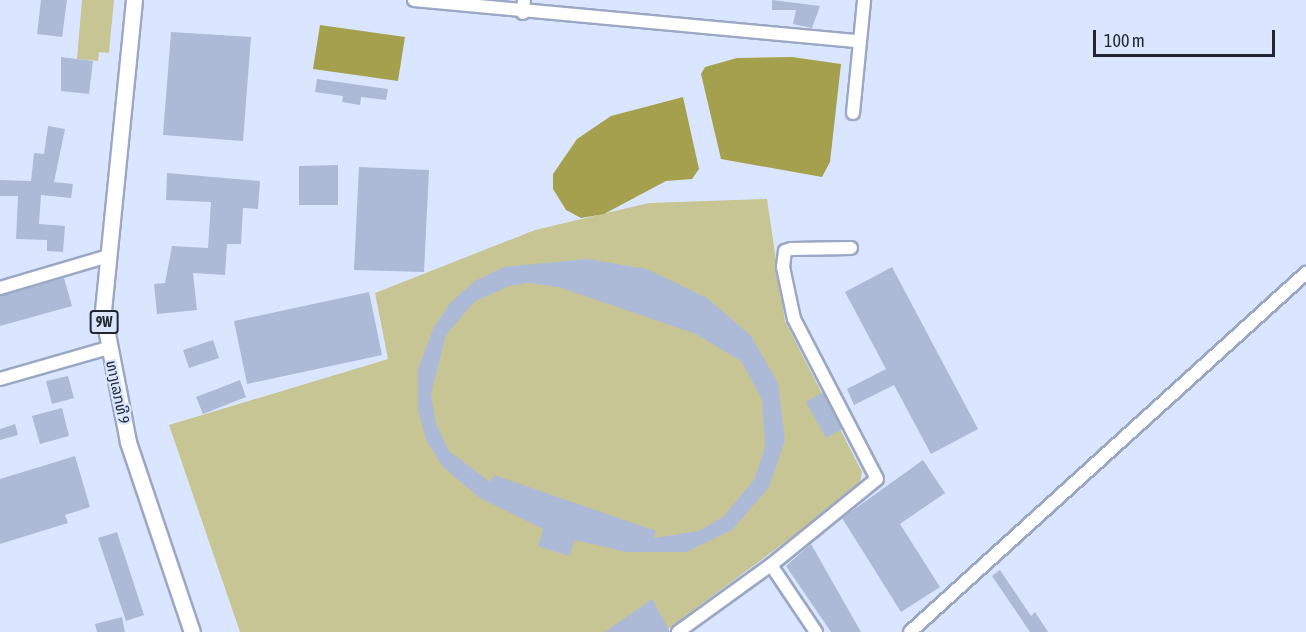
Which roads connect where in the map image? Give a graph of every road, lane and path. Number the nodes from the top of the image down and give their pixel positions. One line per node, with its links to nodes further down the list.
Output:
1 (134, 0): 8 (main road, ທາງເລກທີ 9 / 9W)
2 (414, 0): 4 (street)
3 (864, 0): 5 (street)
4 (523, 6): 5 (street)
5 (858, 41): 6 (street)
6 (853, 113)
7 (851, 248): 13 (street)
8 (108, 256): 10 (street); 11 (main road, ທາງເລກທີ 9 / 9W)
9 (1306, 273): 17 (street)
10 (0, 288)
11 (108, 348): 12 (street); 14 (main road, ທາງເລກທີ 9 / 9W)
12 (0, 379)
13 (771, 565): 15 (street); 16 (street)
14 (192, 632)
15 (678, 632)
16 (816, 632)
17 (910, 632)

